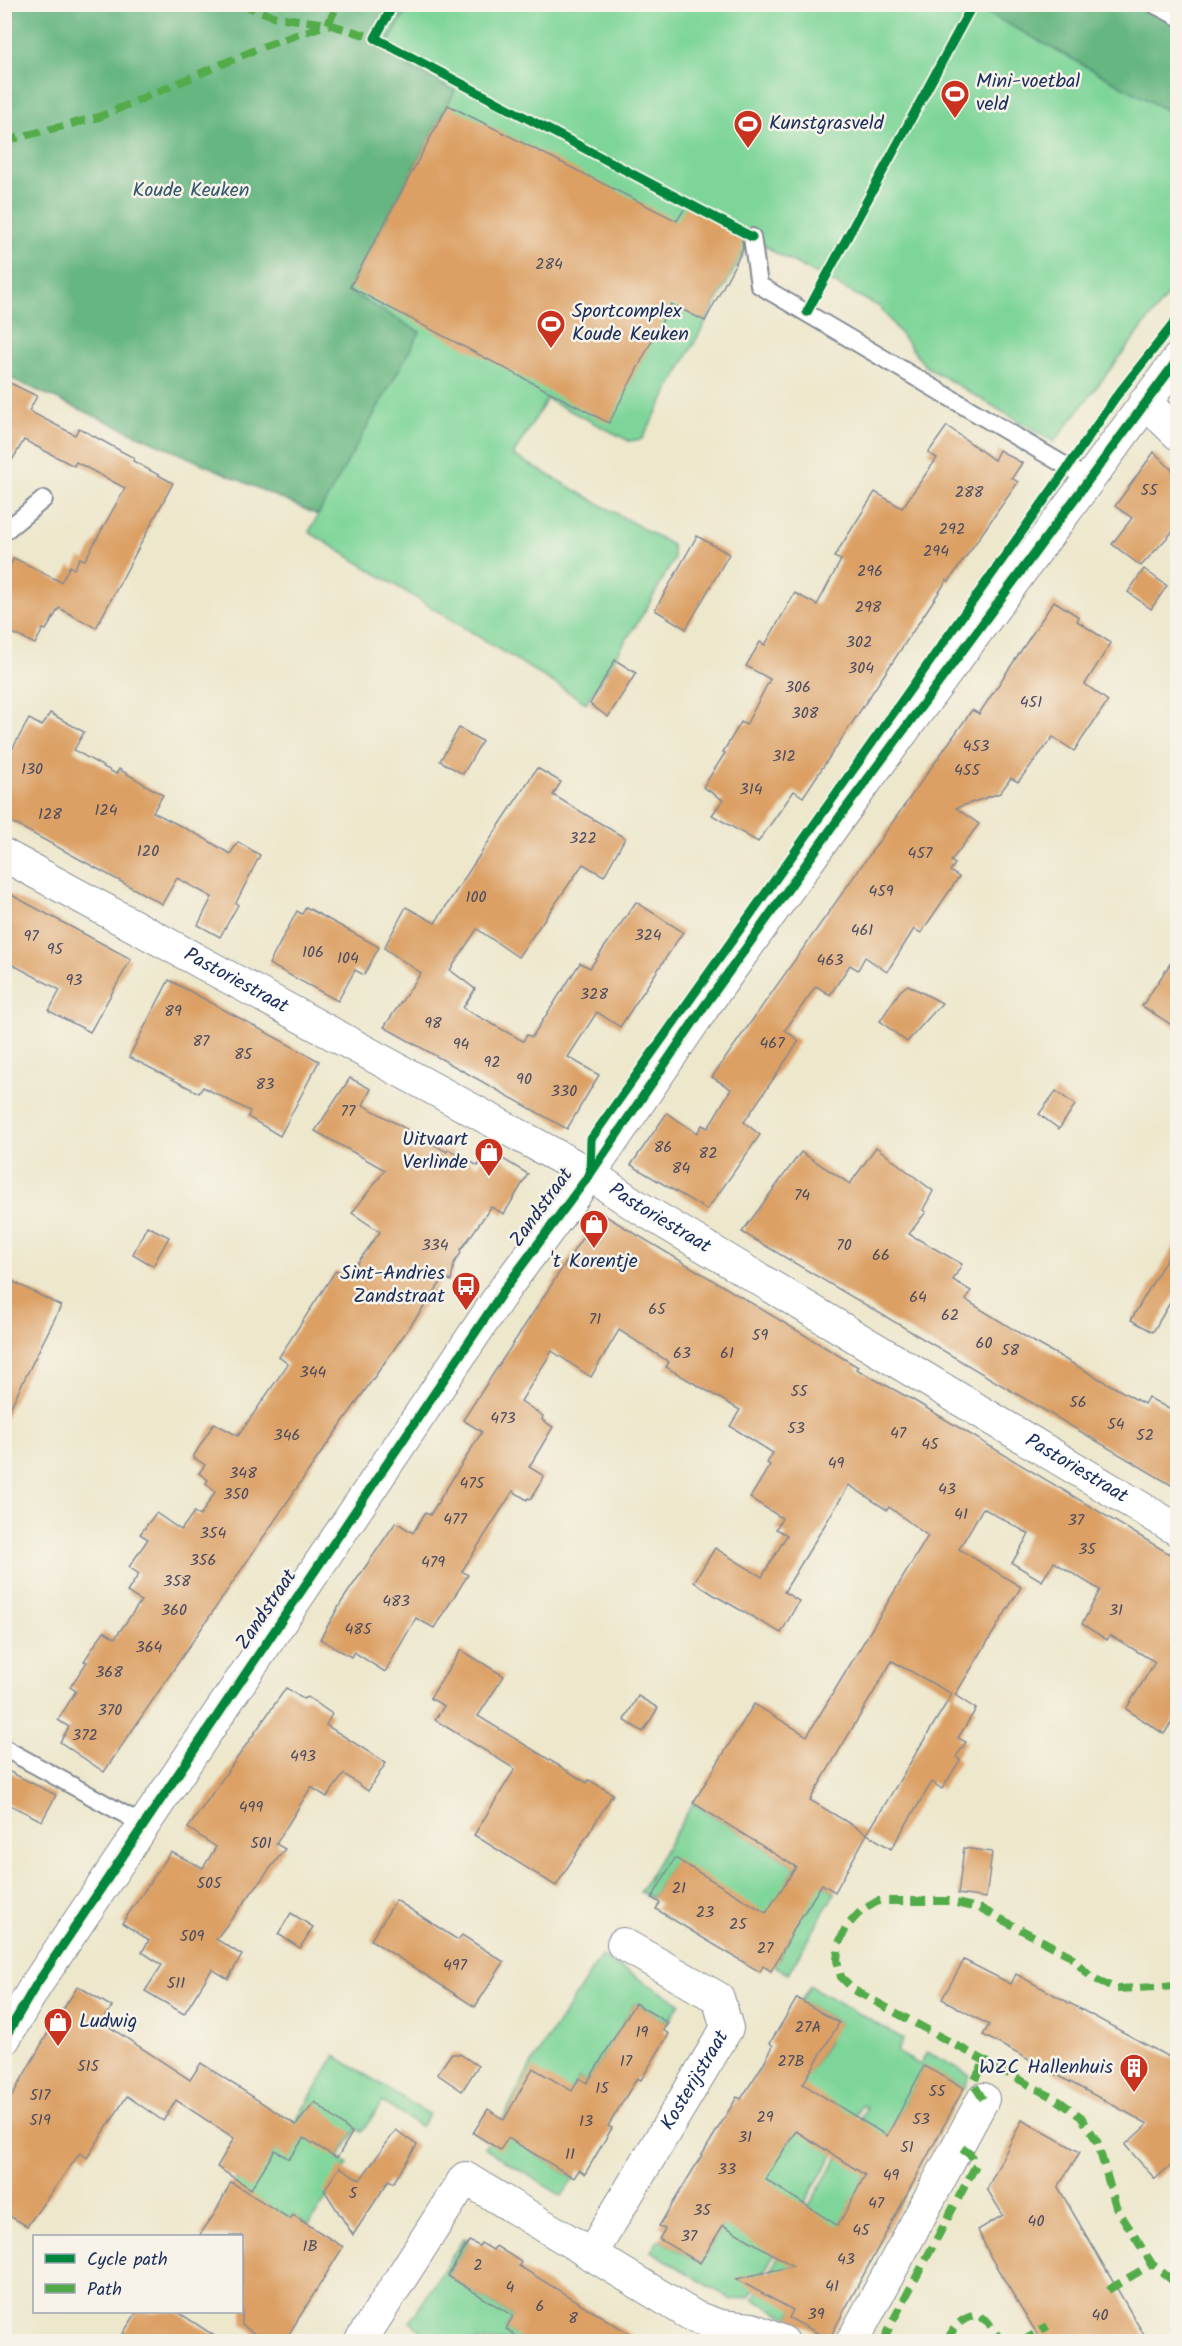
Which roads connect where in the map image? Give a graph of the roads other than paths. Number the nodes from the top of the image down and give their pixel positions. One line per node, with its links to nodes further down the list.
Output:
1 (1153, 4): 2 (lane)
2 (1178, 17)
3 (752, 237): 7 (lane)
4 (1178, 359): 5 (street, Zandstraat)
5 (1145, 402): 6 (street); 7 (street, Zandstraat)
6 (1178, 434)
7 (1088, 479): 11 (street, Zandstraat)
8 (44, 499): 9 (lane)
9 (4, 532)
10 (4, 855): 11 (street, Pastoriestraat)
11 (590, 1174): 12 (street, Pastoriestraat); 14 (street, Zandstraat)
12 (1178, 1530)
13 (4, 1748): 14 (lane)
14 (144, 1825): 16 (street, Zandstraat)
15 (623, 1944): 18 (street, Kosterijstraat)
16 (4, 2039)
17 (983, 2099): 21 (street)
18 (592, 2253): 19 (street); 20 (street)
19 (360, 2342)
20 (783, 2342)
21 (852, 2342)

